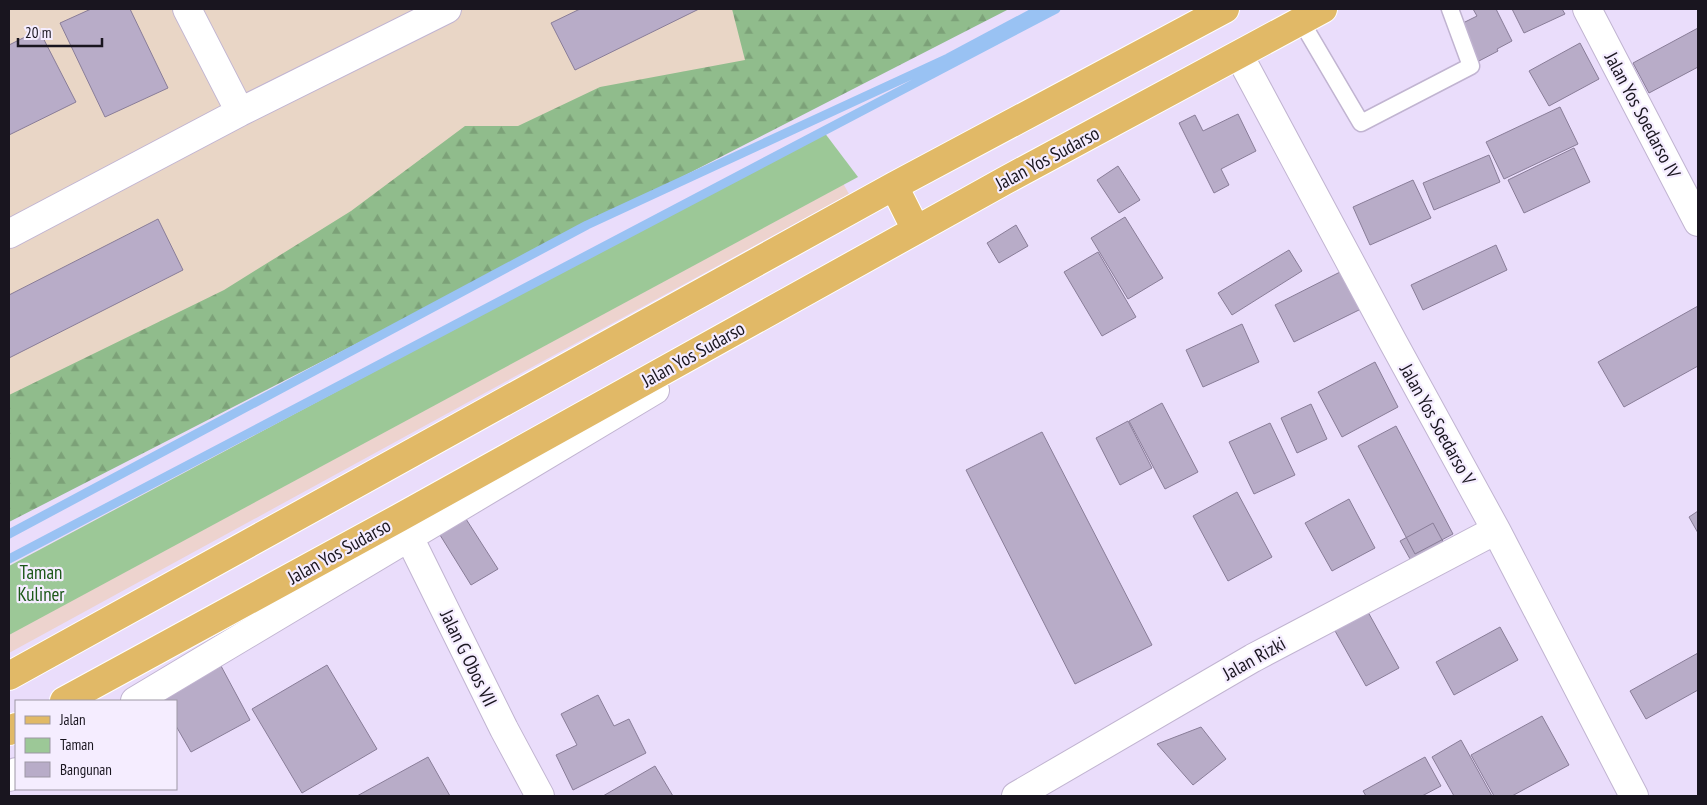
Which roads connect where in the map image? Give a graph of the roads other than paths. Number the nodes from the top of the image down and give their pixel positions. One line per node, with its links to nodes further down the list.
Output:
1 (186, 9): 8 (street)
2 (447, 9): 8 (street)
3 (1225, 9): 10 (main road)
4 (1450, 9): 6 (lane)
5 (1587, 9): 11 (street, Jalan Yos Soedarso IV)
6 (1312, 15): 7 (main road, Jalan Yos Sudarso)
7 (1239, 55): 9 (main road, Jalan Yos Sudarso); 15 (street, Jalan Yos Soedarso V)
8 (240, 112): 13 (street)
9 (1006, 180): 12 (main road, Jalan Yos Sudarso); 18 (street)
10 (894, 186): 12 (main road); 16 (main road)
11 (1698, 222)
12 (916, 230): 14 (main road, Jalan Yos Sudarso)
13 (9, 234)
14 (399, 518): 17 (main road, Jalan Yos Sudarso); 19 (street, Jalan G Obos VII)
15 (1496, 530): 20 (street, Jalan Rizki); 21 (street, Jalan Yos Soedarso V)
16 (9, 676)
17 (66, 700)
18 (137, 700)
19 (537, 795)
20 (1016, 796)
21 (1634, 796)

